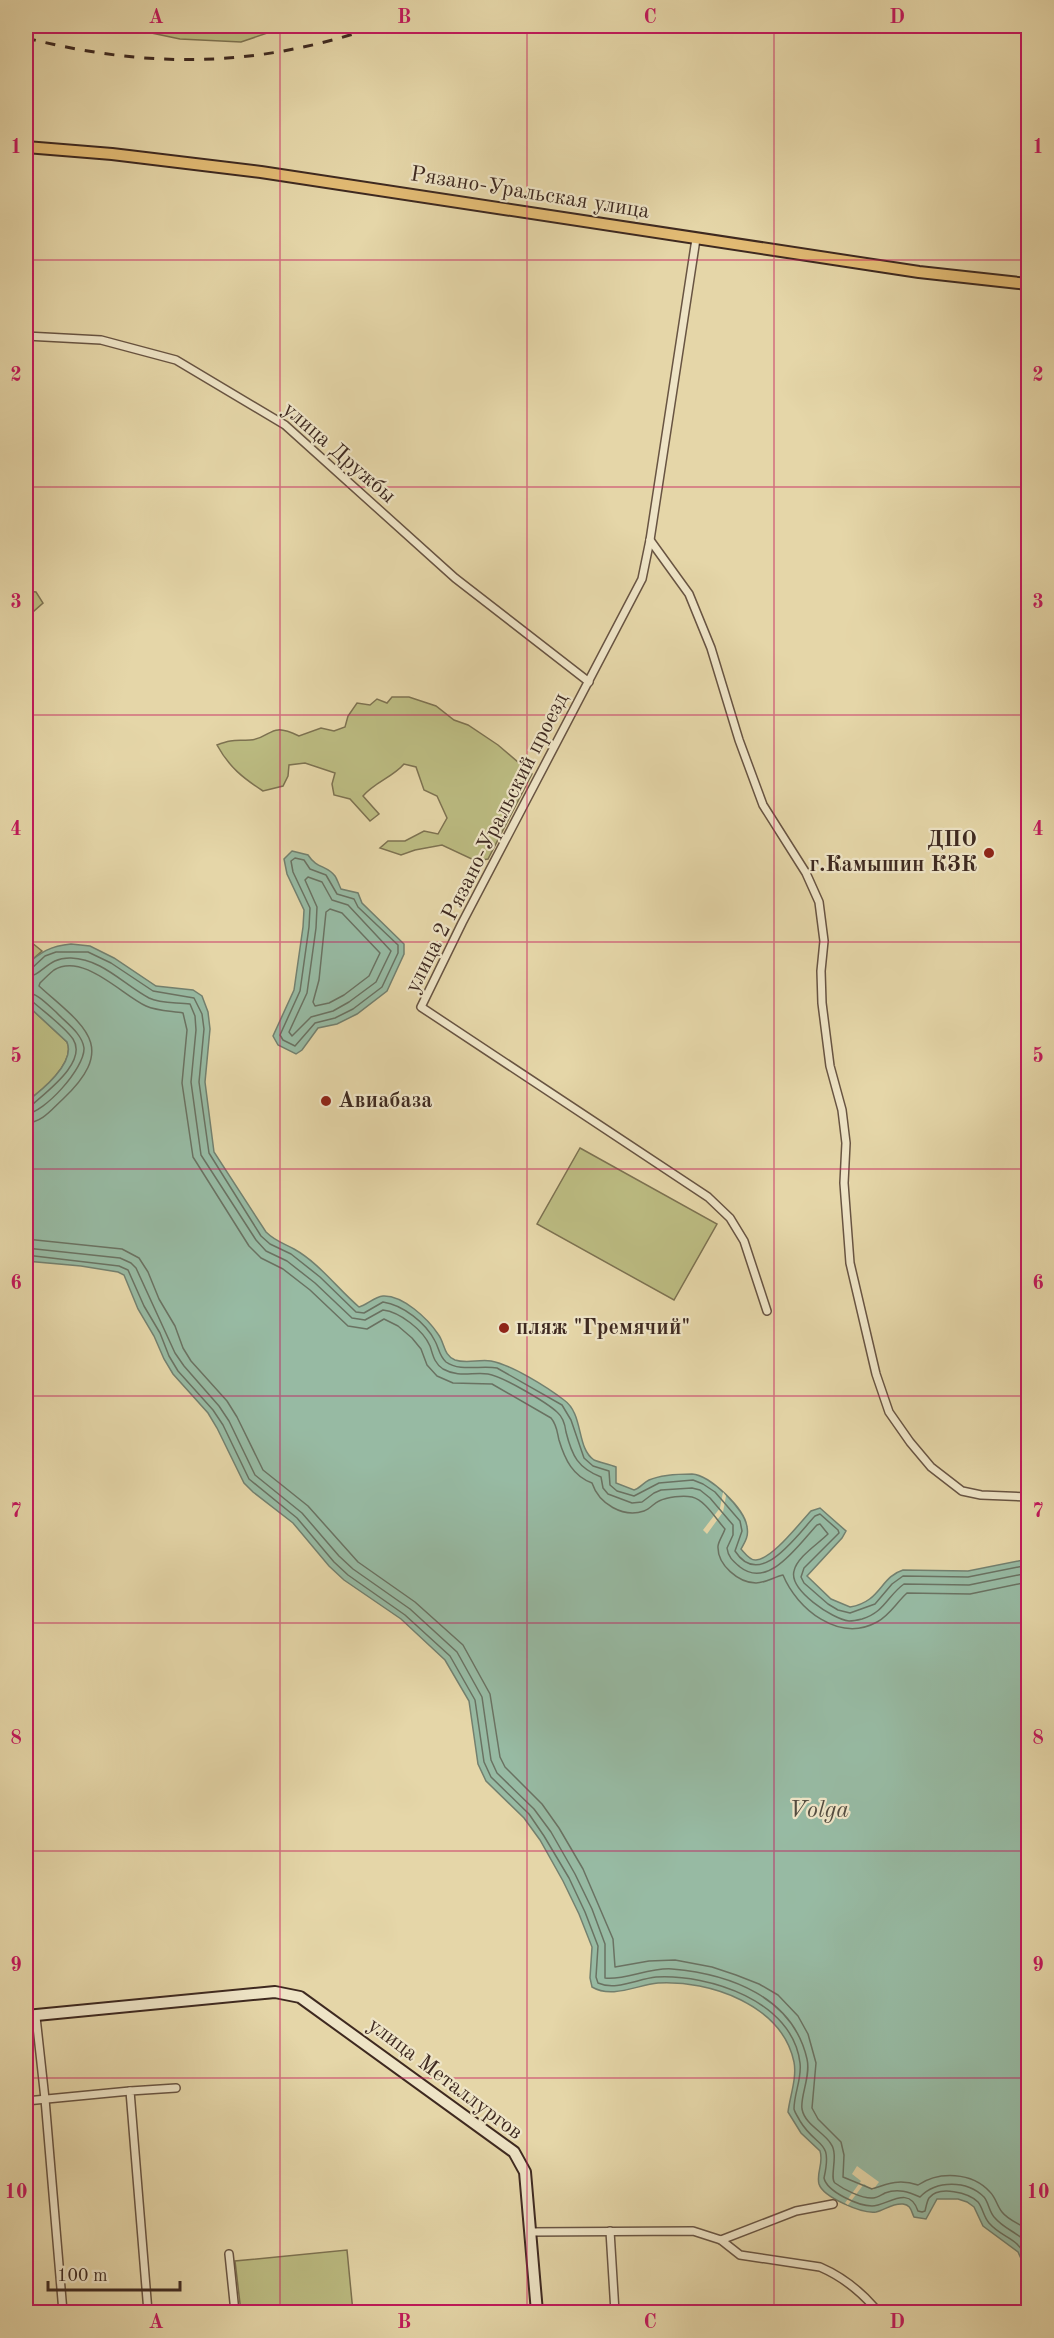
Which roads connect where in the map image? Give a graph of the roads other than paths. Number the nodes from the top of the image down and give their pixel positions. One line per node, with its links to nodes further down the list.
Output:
1 (26, 147): 2 (main road, Рязано-Уральская улица)
2 (696, 239): 3 (main road, Рязано-Уральская улица); 5 (street, улица 2 Рязано-Уральский проезд)
3 (1029, 284)
4 (26, 336): 6 (street, улица Дружбы)
5 (650, 540): 6 (street, улица 2 Рязано-Уральский проезд); 8 (street)
6 (589, 682): 7 (street, улица 2 Рязано-Уральский проезд)
7 (768, 1311)
8 (1029, 1497)
9 (31, 2016): 12 (street); 16 (street, улица Металлургов)
10 (176, 2088): 11 (street)
11 (130, 2091): 12 (street); 20 (street)
12 (45, 2099): 13 (street); 19 (street)
13 (26, 2101)
14 (833, 2204): 17 (street)
15 (610, 2231): 16 (street); 17 (street); 23 (street)
16 (530, 2232): 22 (street, улица Металлургов)
17 (721, 2240): 24 (street)
18 (229, 2254): 21 (street)
19 (63, 2313)
20 (148, 2313)
21 (235, 2313)
22 (537, 2313)
23 (615, 2313)
24 (874, 2313)

